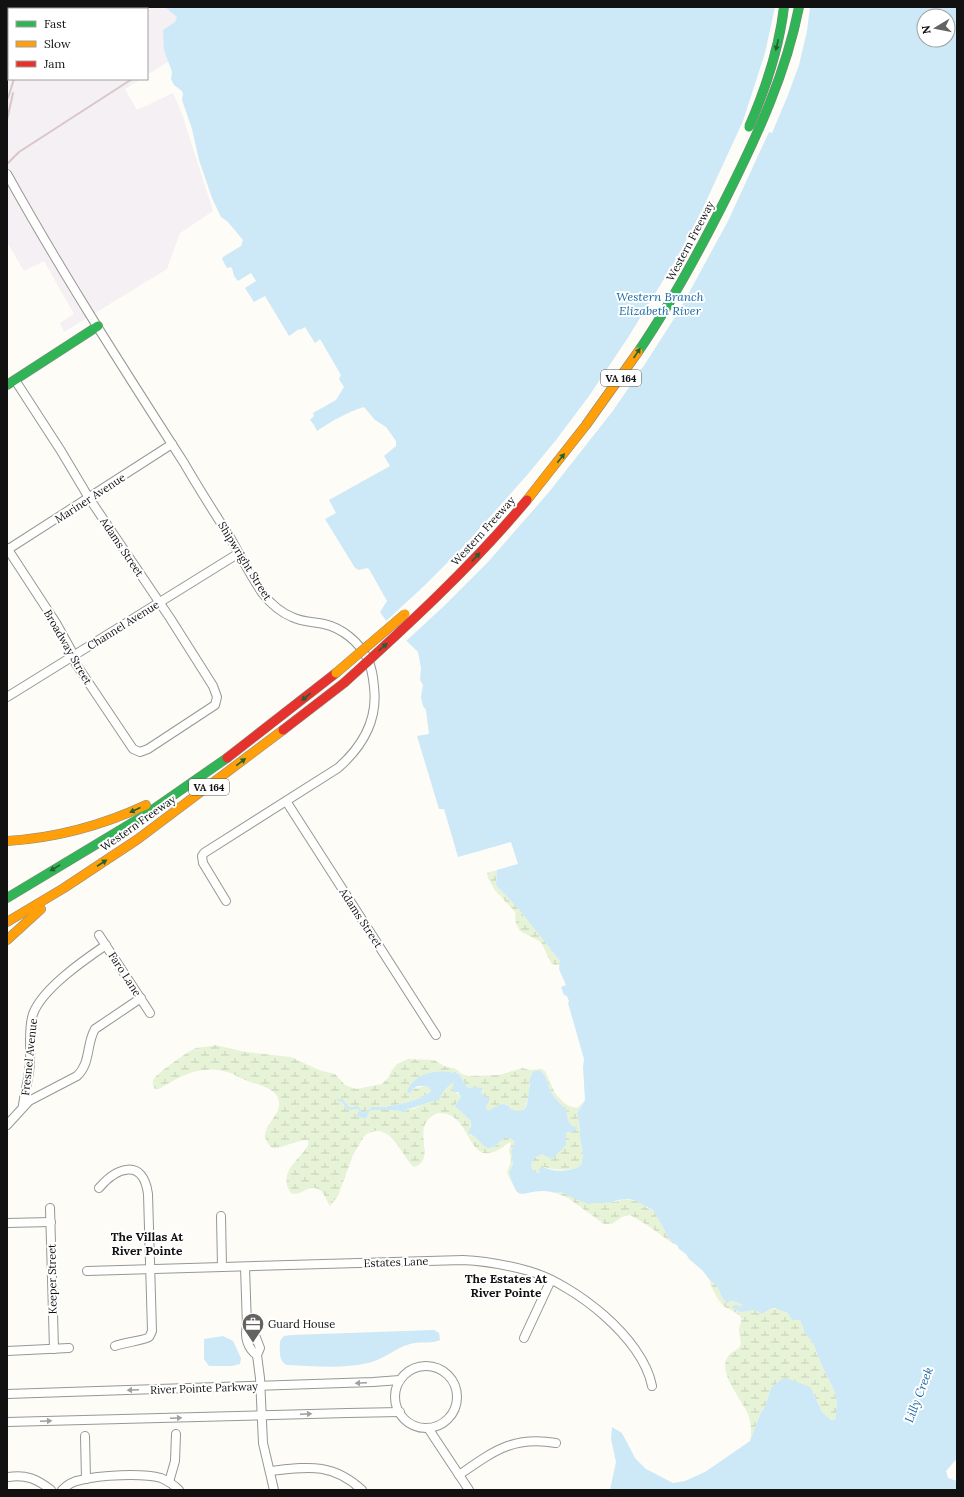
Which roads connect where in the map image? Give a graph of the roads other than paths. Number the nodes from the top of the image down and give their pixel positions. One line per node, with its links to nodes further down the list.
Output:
1 (784, 7): 15 (main road, Western Freeway / VA 164, one-way to 15, bridge)
2 (799, 7): 18 (main road, Western Freeway / VA 164, one-way to 2, bridge)
3 (7, 174): 4 (street, Shipwright Street)
4 (98, 326): 5 (main road); 7 (street, Shipwright Street)
5 (15, 380): 6 (main road); 8 (street, Adams Street)
6 (7, 385)
7 (172, 444): 8 (street, Mariner Avenue); 10 (street, Shipwright Street)
8 (89, 498): 9 (street, Mariner Avenue); 11 (street, Adams Street)
9 (7, 549): 12 (street, Broadway Street)
10 (239, 553): 11 (street, Channel Avenue); 16 (street, Shipwright Street)
11 (159, 602): 12 (street, Channel Avenue); 14 (street, Adams Street)
12 (73, 656): 13 (street, Channel Avenue); 14 (street, Broadway Street)
13 (7, 697)
14 (151, 747)
15 (194, 780): 17 (main road, one-way to 17); 19 (main road, Western Freeway / VA 164, one-way to 19)
16 (286, 800): 20 (street, Shipwright Street); 27 (street, Adams Street)
17 (7, 840)
18 (64, 888): 21 (main road, Western Freeway / VA 164); 23 (main road)
19 (7, 898)
20 (226, 901)
21 (7, 922)
22 (99, 934): 24 (street, Faro Lane)
23 (7, 940)
24 (106, 945): 25 (street, Faro Lane); 28 (street, Fresnel Avenue)
25 (141, 998): 26 (street, Faro Lane); 28 (street)
26 (150, 1013)
27 (436, 1035)
28 (23, 1105): 29 (street)
29 (7, 1125)
30 (98, 1188): 37 (street)
31 (50, 1208): 33 (street, Keeper Street)
32 (221, 1216): 35 (street)
33 (51, 1222): 34 (street); 43 (street, Keeper Street)
34 (7, 1223)
35 (222, 1267): 36 (street, Estates Lane); 37 (street, Estates Lane)
36 (245, 1267): 39 (street, Estates Lane); 46 (street)
37 (150, 1269): 38 (street, Estates Lane); 41 (street)
38 (87, 1271)
39 (551, 1280): 40 (street); 47 (street, Estates Lane)
40 (524, 1338)
41 (115, 1346)
42 (69, 1348): 43 (street)
43 (54, 1349): 44 (street)
44 (7, 1351)
45 (400, 1380): 46 (street, River Pointe Parkway, one-way to 46); 49 (street); 52 (street)
46 (261, 1386): 48 (street, River Pointe Parkway, one-way to 48); 50 (street)
47 (652, 1386)
48 (7, 1394)
49 (400, 1412): 50 (street, one-way to 49); 52 (street)
50 (261, 1415): 51 (street, one-way to 50); 56 (street)
51 (7, 1422)
52 (428, 1428): 57 (street)
53 (176, 1434): 60 (street)
54 (85, 1436): 59 (street)
55 (556, 1442): 57 (street)
56 (270, 1471): 64 (street); 65 (street)
57 (459, 1475): 66 (street)
58 (8, 1477): 61 (street)
59 (86, 1478): 60 (street); 62 (street)
60 (168, 1482): 63 (street)
61 (51, 1490)
62 (62, 1490)
63 (179, 1490)
64 (274, 1490)
65 (362, 1490)
66 (469, 1490)

